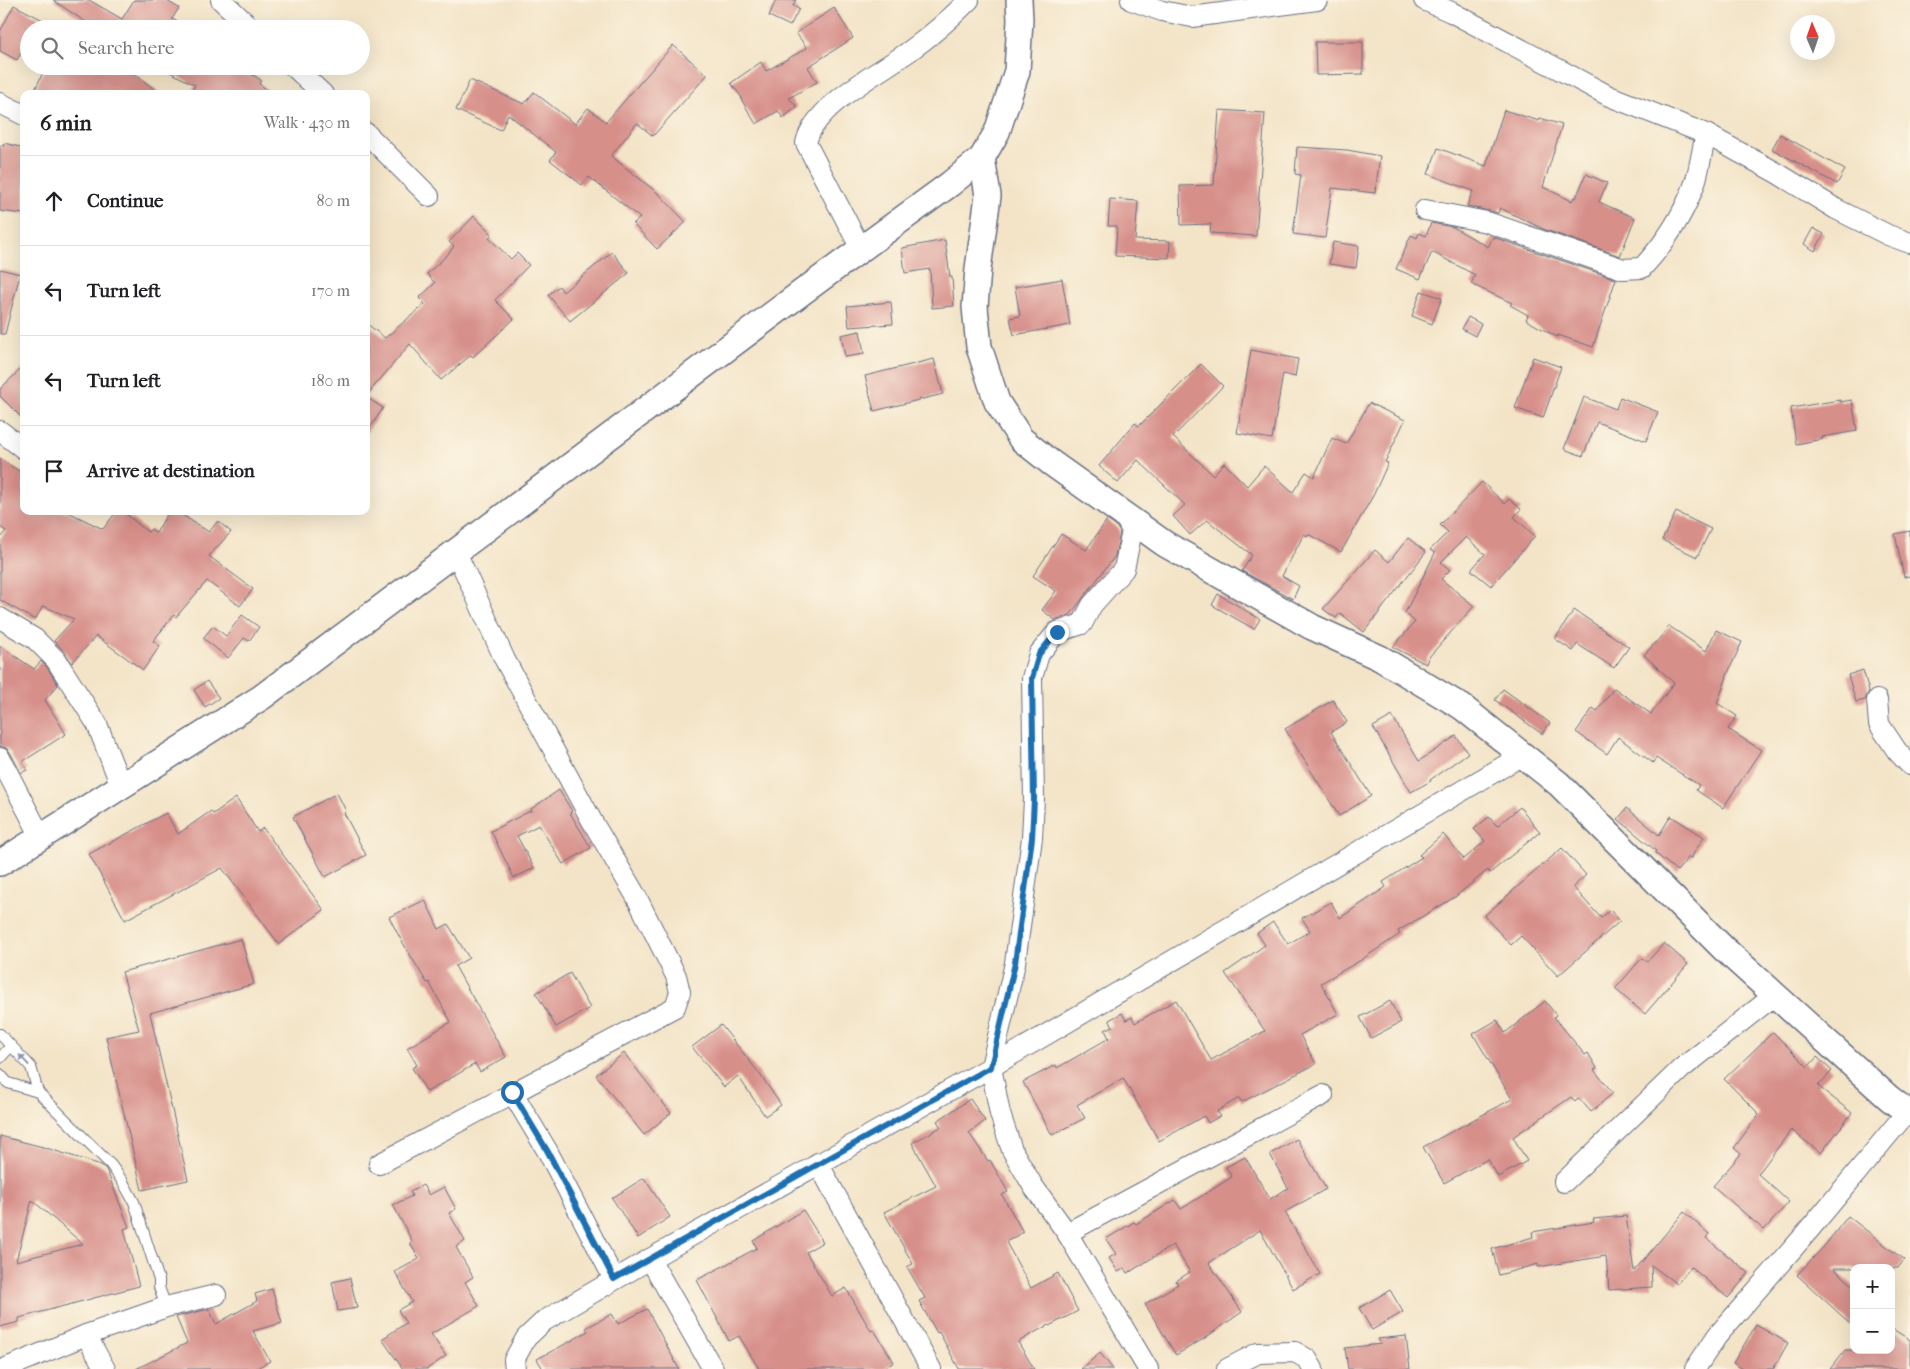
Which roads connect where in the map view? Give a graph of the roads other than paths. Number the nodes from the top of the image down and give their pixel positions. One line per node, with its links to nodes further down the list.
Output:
1 (221, 0): 7 (street)
2 (969, 0): 20 (street)
3 (1019, 0): 14 (street)
4 (1131, 0): 5 (street)
5 (1318, 0)
6 (1424, 0): 12 (street)
7 (242, 20)
8 (303, 75): 9 (street)
9 (319, 90)
10 (0, 103): 11 (street)
11 (20, 113)
12 (1706, 134): 18 (street); 19 (street)
13 (370, 137): 16 (street)
14 (982, 158): 15 (street); 17 (street)
15 (950, 184): 17 (street); 20 (street)
16 (429, 196)
17 (988, 196): 23 (street)
18 (1425, 210)
19 (1910, 243)
20 (862, 249): 24 (street)
21 (0, 431): 22 (street)
22 (20, 446)
23 (1124, 513): 27 (street); 37 (street)
24 (456, 552): 30 (street); 40 (street)
25 (0, 618): 30 (street)
26 (1877, 700): 29 (street)
27 (1522, 755): 33 (street); 37 (street)
28 (0, 758): 31 (street)
29 (1910, 765)
30 (121, 786): 31 (street)
31 (41, 837): 32 (street)
32 (0, 863)
33 (1775, 994): 42 (street); 45 (street)
34 (0, 1034): 35 (lane)
35 (11, 1046): 36 (lane); 39 (lane, one-way to 35)
36 (0, 1058)
37 (991, 1067): 43 (street); 46 (street)
38 (0, 1074): 39 (lane)
39 (38, 1092): 50 (lane)
40 (512, 1092): 44 (street); 48 (street)
41 (1323, 1095): 46 (street)
42 (1909, 1114): 60 (street)
43 (818, 1163): 47 (street); 56 (street)
44 (379, 1164)
45 (1564, 1182)
46 (1067, 1233): 57 (street)
47 (650, 1259): 48 (street); 55 (street)
48 (614, 1279): 54 (street)
49 (216, 1295): 50 (street)
50 (166, 1307): 51 (street)
51 (86, 1335): 52 (street); 53 (street)
52 (4, 1369)
53 (105, 1369)
54 (515, 1369)
55 (713, 1369)
56 (931, 1369)
57 (1148, 1369)
58 (1227, 1369): 59 (street)
59 (1313, 1369)
60 (1695, 1369)

